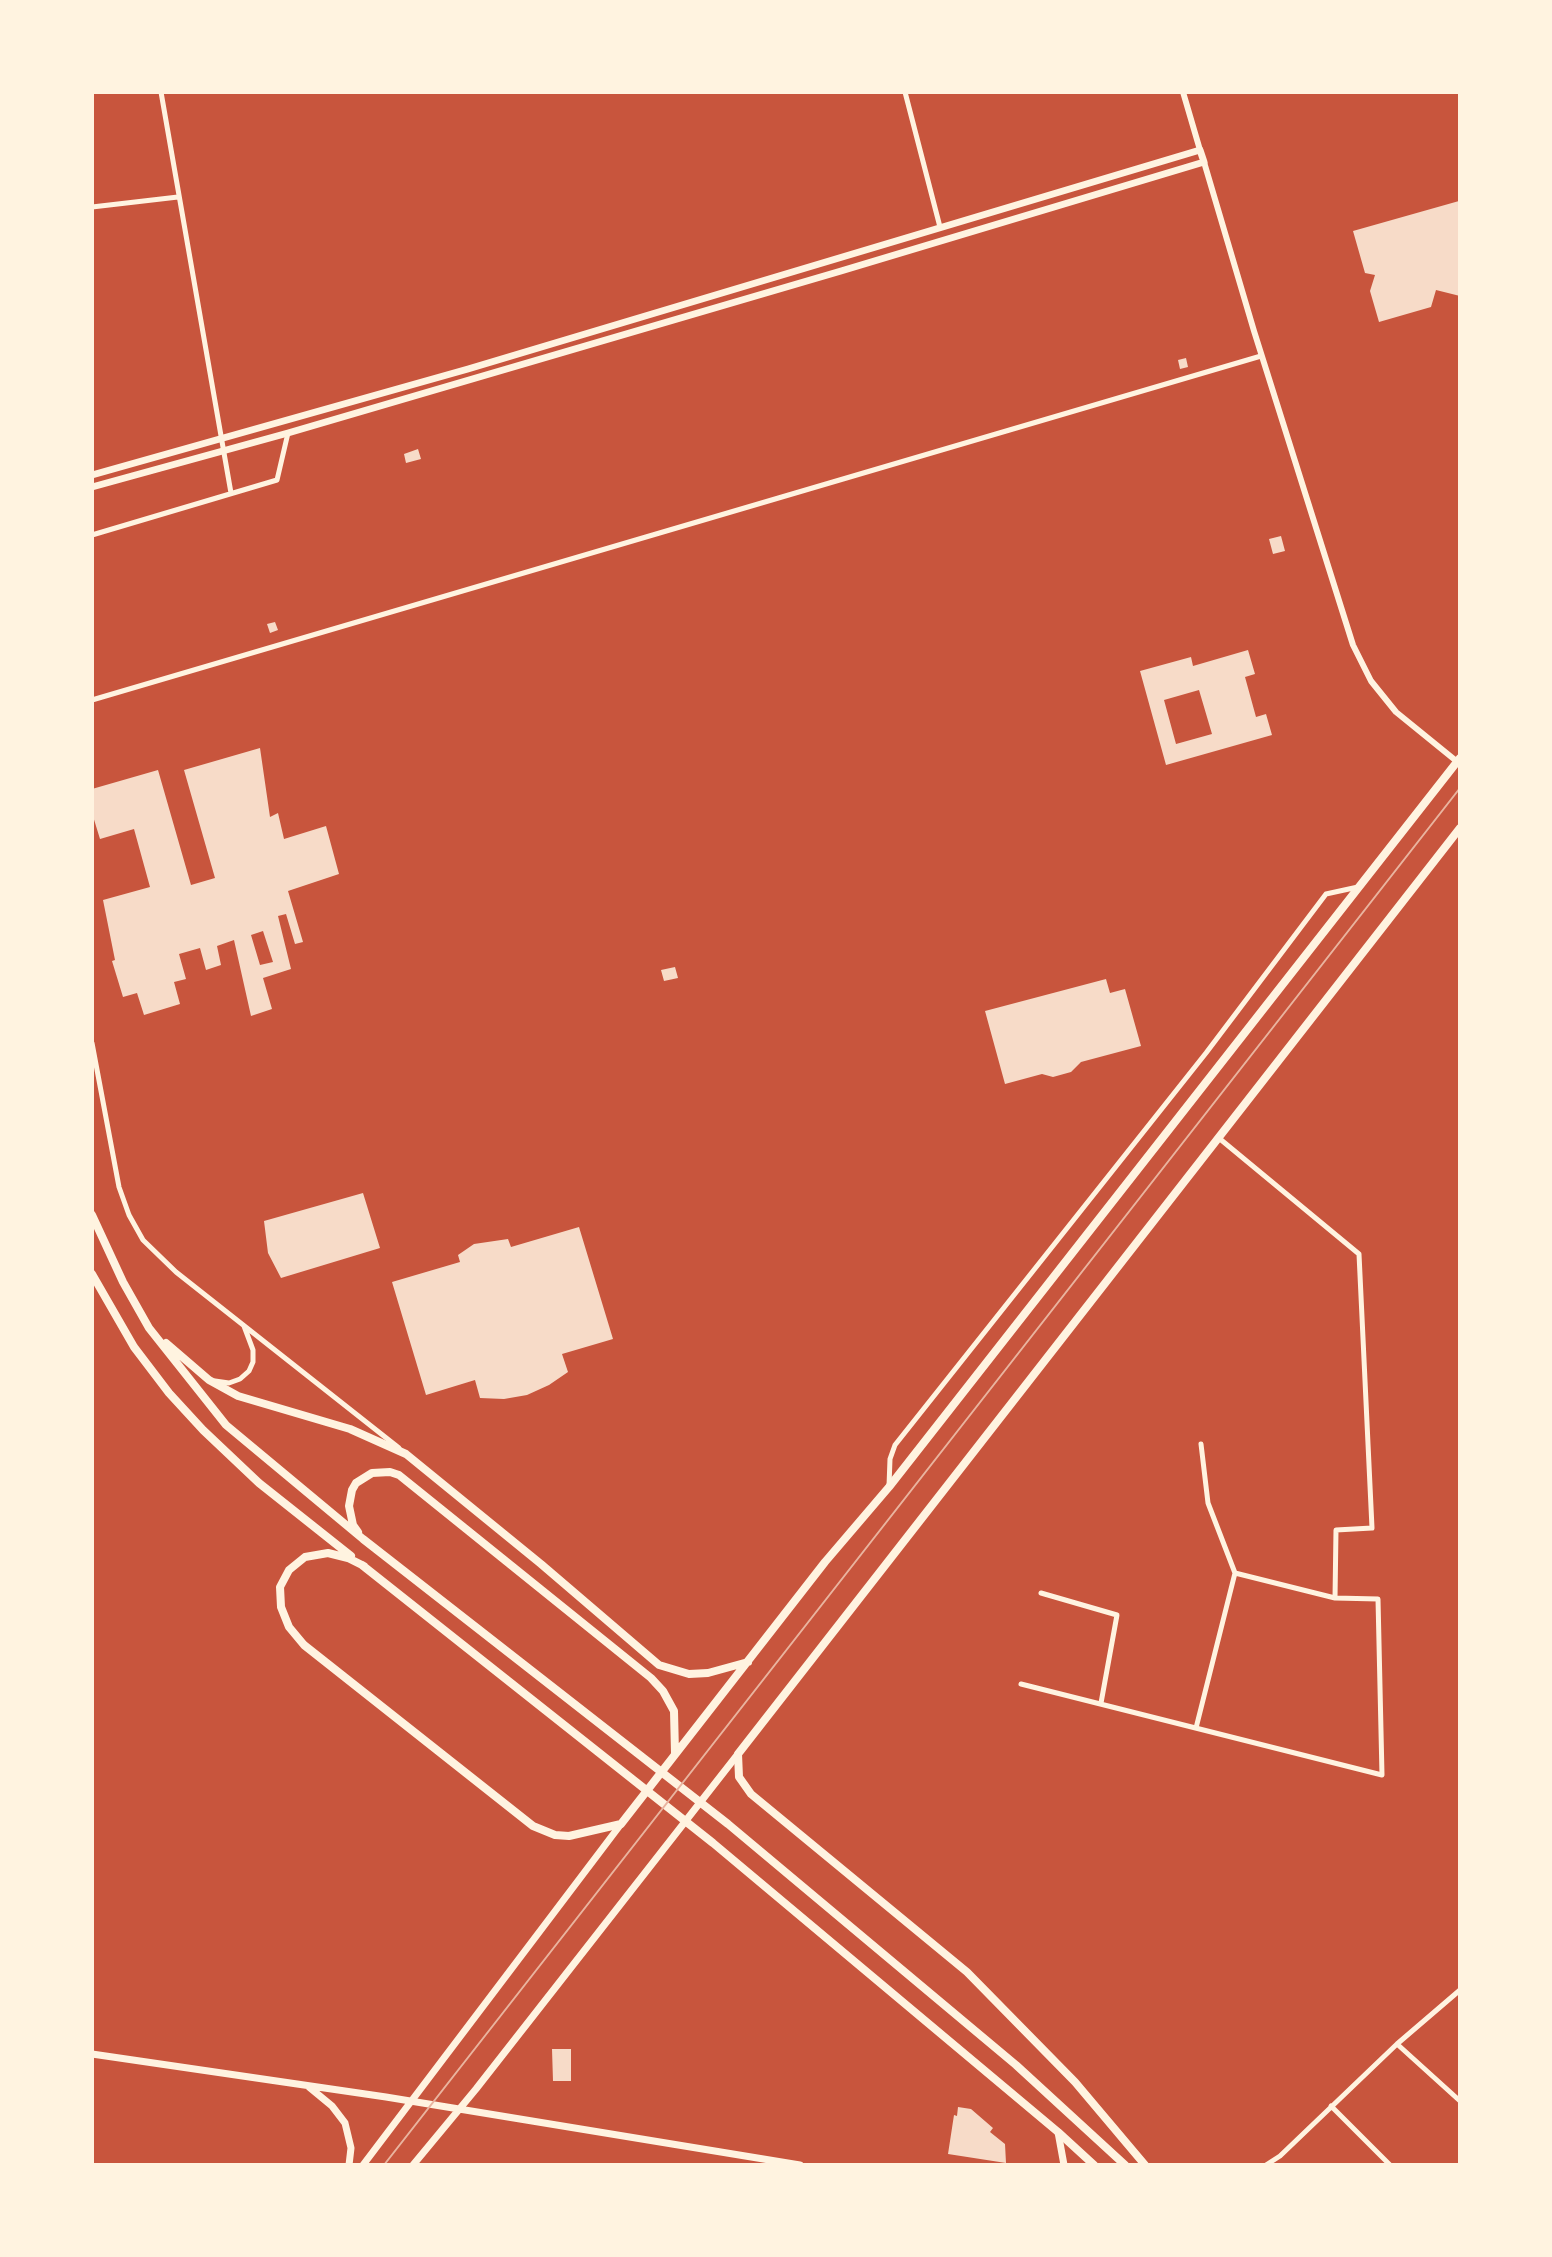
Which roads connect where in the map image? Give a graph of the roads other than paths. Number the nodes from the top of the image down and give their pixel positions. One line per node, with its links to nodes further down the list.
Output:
1 (161, 92): 6 (street)
2 (905, 92): 8 (street)
3 (1183, 92): 4 (street)
4 (1200, 150): 5 (main road); 8 (main road)
5 (1204, 162): 9 (main road); 12 (street)
6 (178, 197): 7 (street); 14 (street)
7 (92, 207)
8 (940, 227): 9 (main road); 10 (main road)
9 (944, 240): 11 (main road)
10 (742, 288): 11 (main road); 14 (main road)
11 (744, 299): 13 (main road)
12 (1261, 356): 20 (street); 21 (street)
13 (288, 433): 15 (main road); 18 (street)
14 (221, 439): 15 (street); 16 (main road)
15 (223, 450): 17 (main road); 18 (street)
16 (92, 475)
17 (92, 487)
18 (231, 493): 19 (street)
19 (92, 535)
20 (92, 700)
21 (1459, 763): 23 (main road)
22 (1460, 828): 25 (main road)
23 (1359, 887): 33 (main road); 33 (street)
24 (92, 1043): 28 (street)
25 (1220, 1139): 38 (street); 44 (main road)
26 (92, 1215): 29 (main road)
27 (92, 1274): 35 (main road)
28 (241, 1321): 30 (street); 32 (street)
29 (149, 1328): 30 (main road); 34 (main road)
30 (209, 1380): 32 (main road)
31 (1201, 1444): 36 (street)
32 (406, 1454): 39 (main road)
33 (889, 1487): 39 (main road)
34 (363, 1539): 43 (main road); 62 (main road)
35 (364, 1566): 45 (main road); 54 (main road)
36 (1235, 1573): 38 (street); 42 (street)
37 (1041, 1593): 41 (street)
38 (1335, 1598): 42 (street)
39 (749, 1662): 43 (main road)
40 (1021, 1684): 41 (street)
41 (1101, 1703): 42 (street)
42 (1196, 1728)
43 (675, 1753): 45 (main road)
44 (738, 1754): 53 (main road); 63 (main road)
45 (621, 1824): 50 (main road)
46 (1460, 1990): 47 (street)
47 (1397, 2044): 51 (street); 52 (street)
48 (92, 2054): 49 (main road)
49 (307, 2086): 50 (main road); 56 (main road)
50 (411, 2101): 53 (main road); 57 (main road)
51 (1460, 2101)
52 (1331, 2106): 64 (street); 65 (street)
53 (459, 2110): 55 (main road); 58 (main road)
54 (1058, 2132): 60 (main road); 61 (main road)
55 (764, 2162): 59 (main road)
56 (349, 2165)
57 (363, 2165)
58 (413, 2165)
59 (800, 2165)
60 (1064, 2165)
61 (1094, 2165)
62 (1125, 2165)
63 (1145, 2165)
64 (1266, 2165)
65 (1390, 2165)

